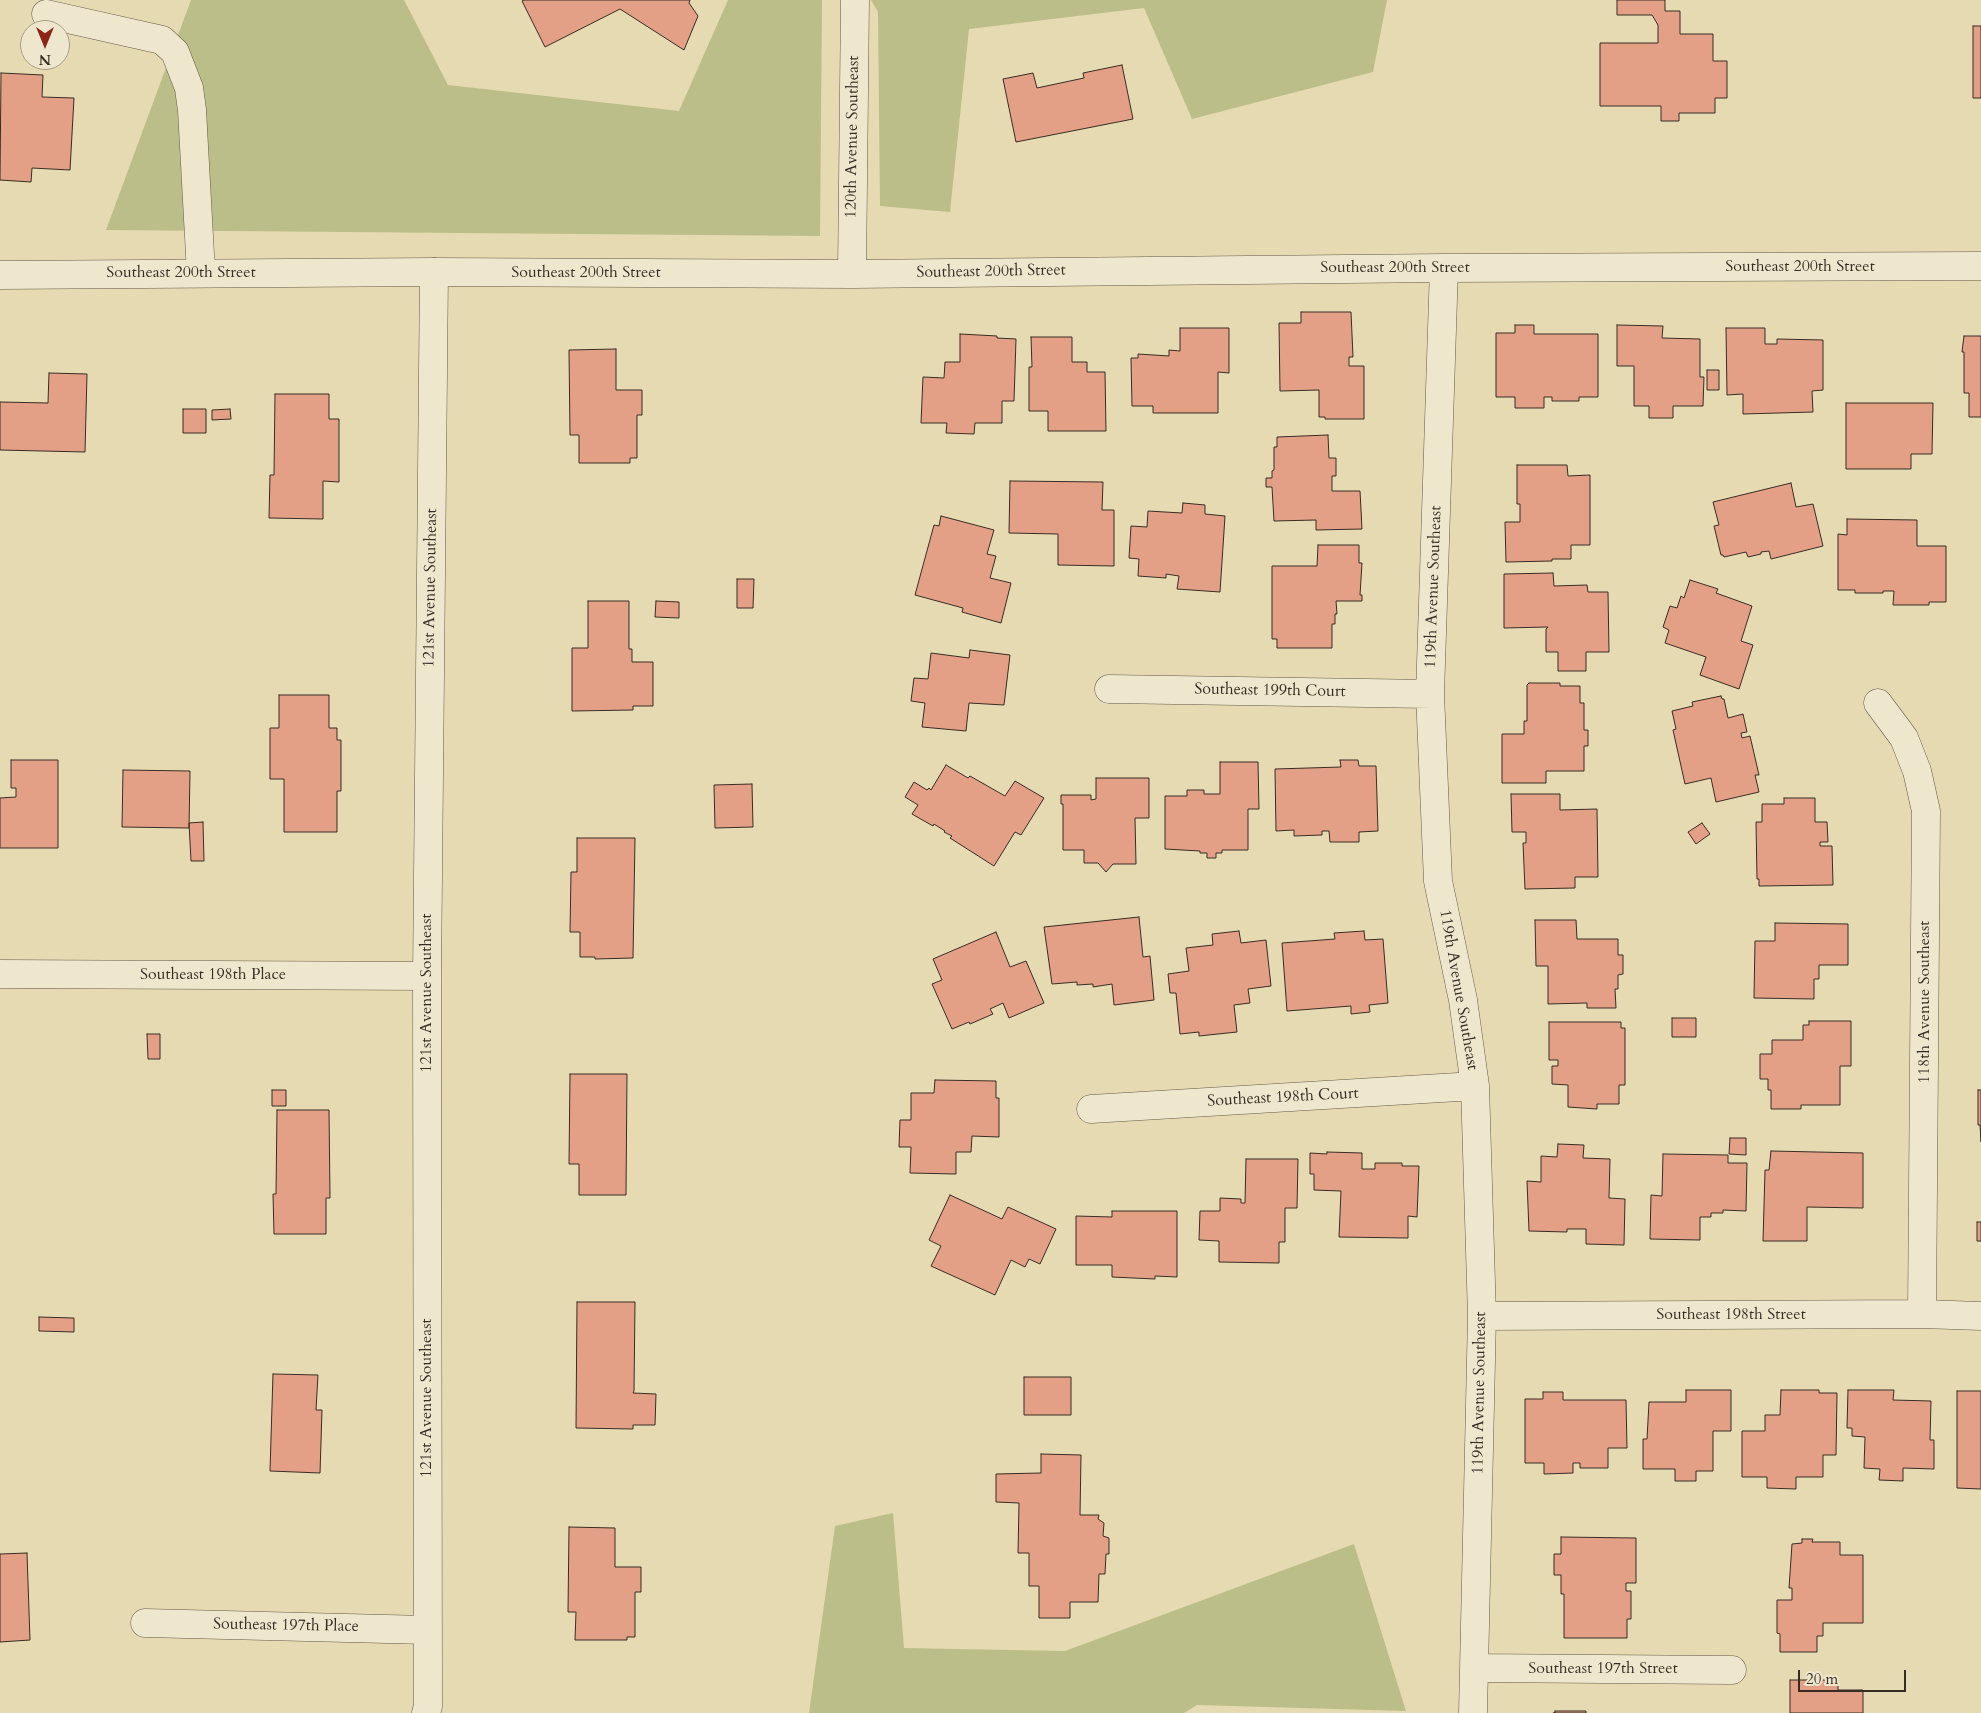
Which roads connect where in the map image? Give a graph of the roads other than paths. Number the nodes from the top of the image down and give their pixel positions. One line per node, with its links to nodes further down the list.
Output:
1 (855, 0): 8 (street, 120th Avenue Southeast)
2 (46, 14): 6 (street)
3 (1981, 266): 4 (street, Southeast 200th Street)
4 (1444, 268): 8 (street, Southeast 200th Street); 10 (street, 119th Avenue Southeast)
5 (434, 272): 6 (street, Southeast 200th Street); 8 (street, Southeast 200th Street); 13 (street, 121st Avenue Southeast)
6 (201, 273): 7 (street, Southeast 200th Street)
7 (0, 274)
8 (852, 274)
9 (1109, 688): 10 (street, Southeast 199th Court)
10 (1430, 694): 14 (street, 119th Avenue Southeast)
11 (1878, 703): 16 (street, 118th Avenue Southeast)
12 (0, 974): 13 (street, Southeast 198th Place)
13 (427, 976): 20 (street, 121st Avenue Southeast)
14 (1475, 1086): 15 (street, Southeast 198th Court); 17 (street, 119th Avenue Southeast)
15 (1092, 1109)
16 (1922, 1314): 17 (street, Southeast 198th Street); 18 (street, Southeast 198th Street)
17 (1482, 1316): 21 (street, 119th Avenue Southeast)
18 (1981, 1316)
19 (145, 1623): 20 (street, Southeast 197th Place)
20 (427, 1630): 23 (street, 121st Avenue Southeast)
21 (1474, 1668): 22 (street, Southeast 197th Street); 24 (street, 119th Avenue Southeast)
22 (1732, 1670)
23 (426, 1713)
24 (1473, 1713)

